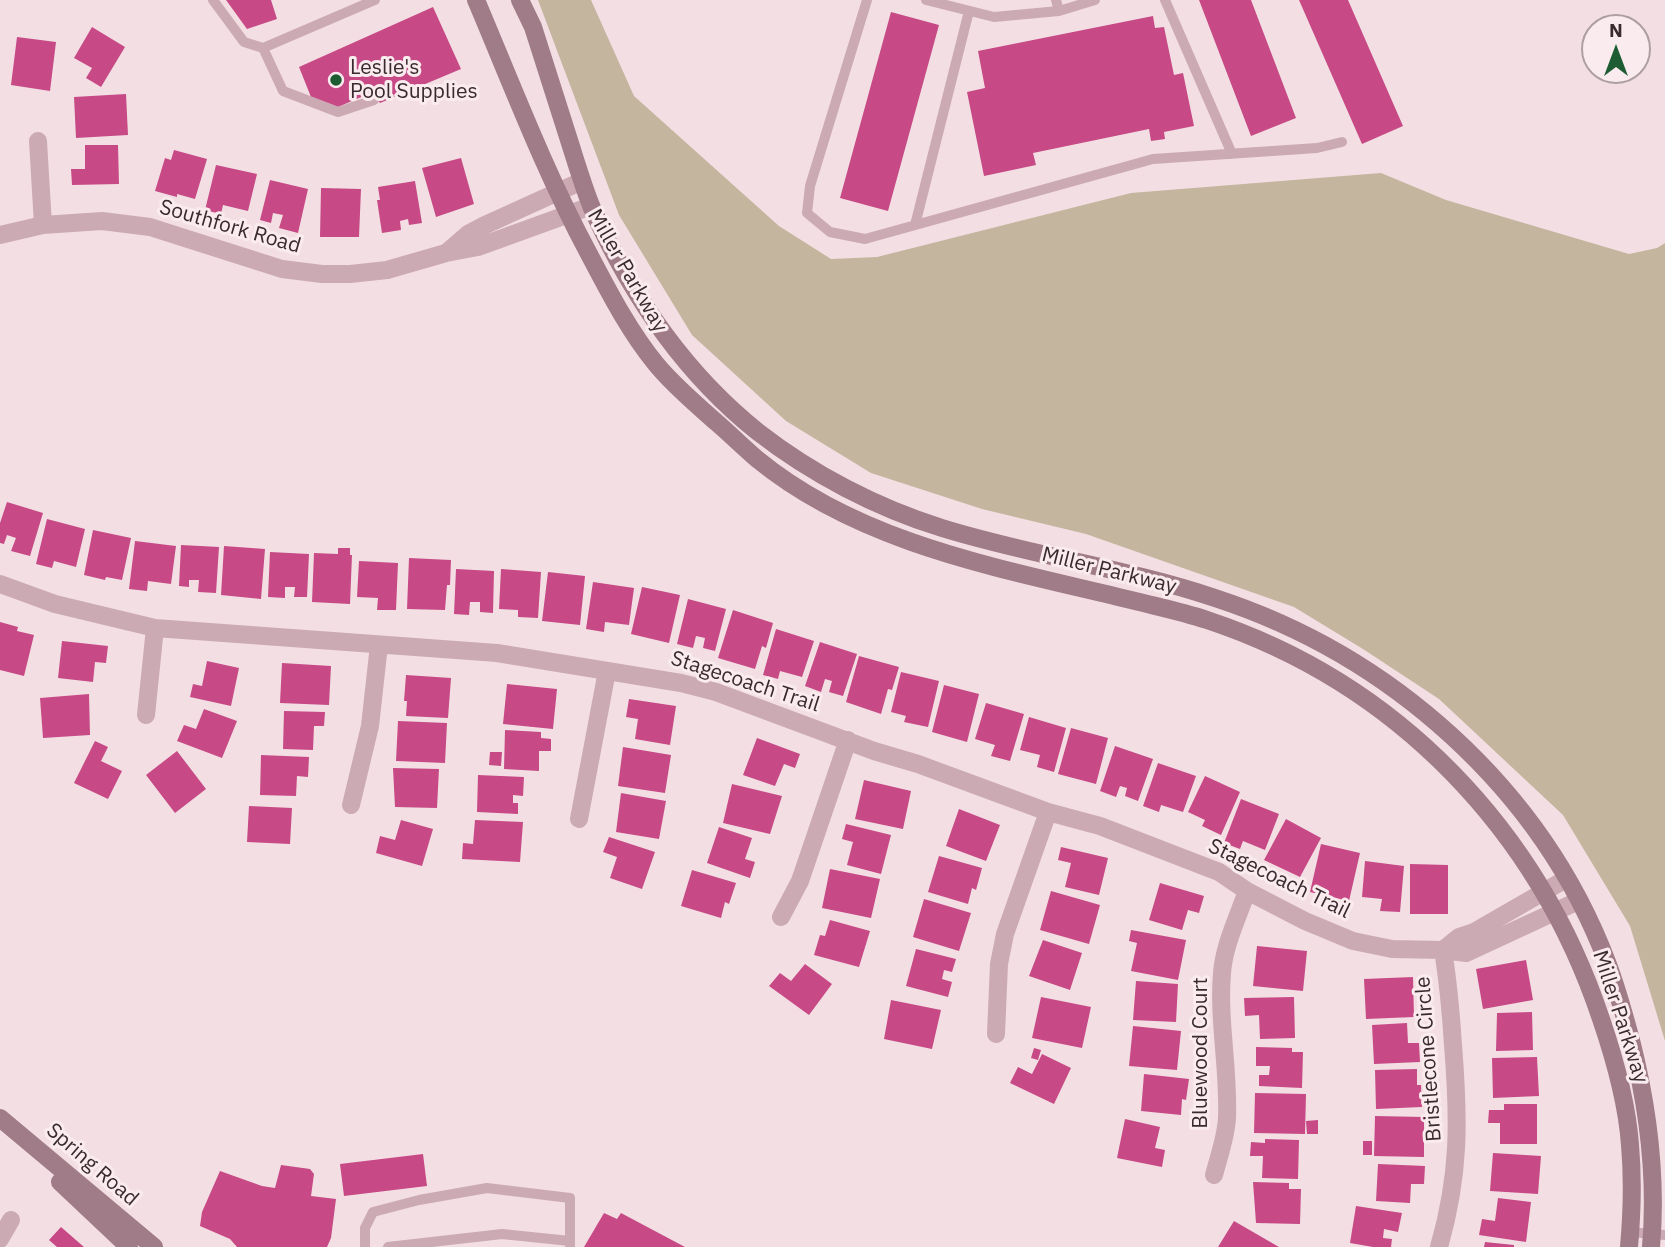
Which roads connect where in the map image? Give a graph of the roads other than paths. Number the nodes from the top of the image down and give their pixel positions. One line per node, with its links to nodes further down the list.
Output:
1 (214, 0): 12 (lane)
2 (375, 0): 12 (lane)
3 (476, 0): 18 (street, Miller Parkway)
4 (520, 0): 17 (street, Miller Parkway)
5 (867, 0): 23 (lane)
6 (926, 0): 10 (lane)
7 (1056, 0): 11 (lane)
8 (1095, 0): 11 (lane)
9 (1165, 0): 16 (lane)
10 (968, 10): 11 (lane); 23 (lane)
11 (1059, 11)
12 (263, 48): 13 (lane)
13 (374, 100)
14 (38, 141): 22 (street)
15 (1342, 142): 16 (lane)
16 (1232, 154): 23 (lane)
17 (582, 181): 18 (street, Southfork Road); 19 (street, Miller Parkway)
18 (557, 193): 20 (street, Miller Parkway); 21 (street, Southfork Road)
19 (591, 206): 20 (street, Southfork Road); 36 (street, Miller Parkway)
20 (568, 215): 25 (street, Southfork Road); 38 (street, Miller Parkway)
21 (503, 217): 25 (lane); 26 (street, Southfork Road)
22 (43, 225): 24 (street, Southfork Road); 26 (street, Southfork Road)
23 (915, 225)
24 (0, 235)
25 (511, 235): 26 (street, Southfork Road)
26 (446, 253)
27 (0, 584): 28 (street, Stagecoach Trail)
28 (155, 628): 29 (street, Stagecoach Trail); 31 (street)
29 (379, 645): 30 (street, Stagecoach Trail); 33 (street)
30 (607, 671): 32 (street, Stagecoach Trail); 35 (street)
31 (146, 715)
32 (848, 740): 34 (street, Stagecoach Trail); 41 (street)
33 (351, 805)
34 (1048, 812): 37 (street, Stagecoach Trail); 45 (street)
35 (579, 819)
36 (1566, 879): 38 (street); 39 (street, Miller Parkway)
37 (1247, 891): 44 (street, Stagecoach Trail); 48 (street, Bluewood Court)
38 (1543, 892): 40 (street, Miller Parkway); 42 (street)
39 (1578, 901): 40 (street, Stagecoach Trail); 51 (street, Miller Parkway)
40 (1555, 912): 43 (street, Stagecoach Trail); 52 (street, Miller Parkway)
41 (781, 917)
42 (1492, 921): 43 (lane); 44 (street)
43 (1501, 938): 44 (street, Stagecoach Trail)
44 (1443, 950): 58 (street, Bristlecone Circle)
45 (996, 1034)
46 (0, 1118): 55 (street, Spring Road)
47 (0, 1133): 54 (street, Spring Road)
48 (1214, 1175)
49 (11, 1220): 50 (street)
50 (0, 1239)
51 (1656, 1239): 52 (lane)
52 (1630, 1240)
53 (570, 1244): 56 (lane); 57 (lane)
54 (129, 1247)
55 (154, 1247)
56 (365, 1247)
57 (388, 1247)
58 (1439, 1247)

